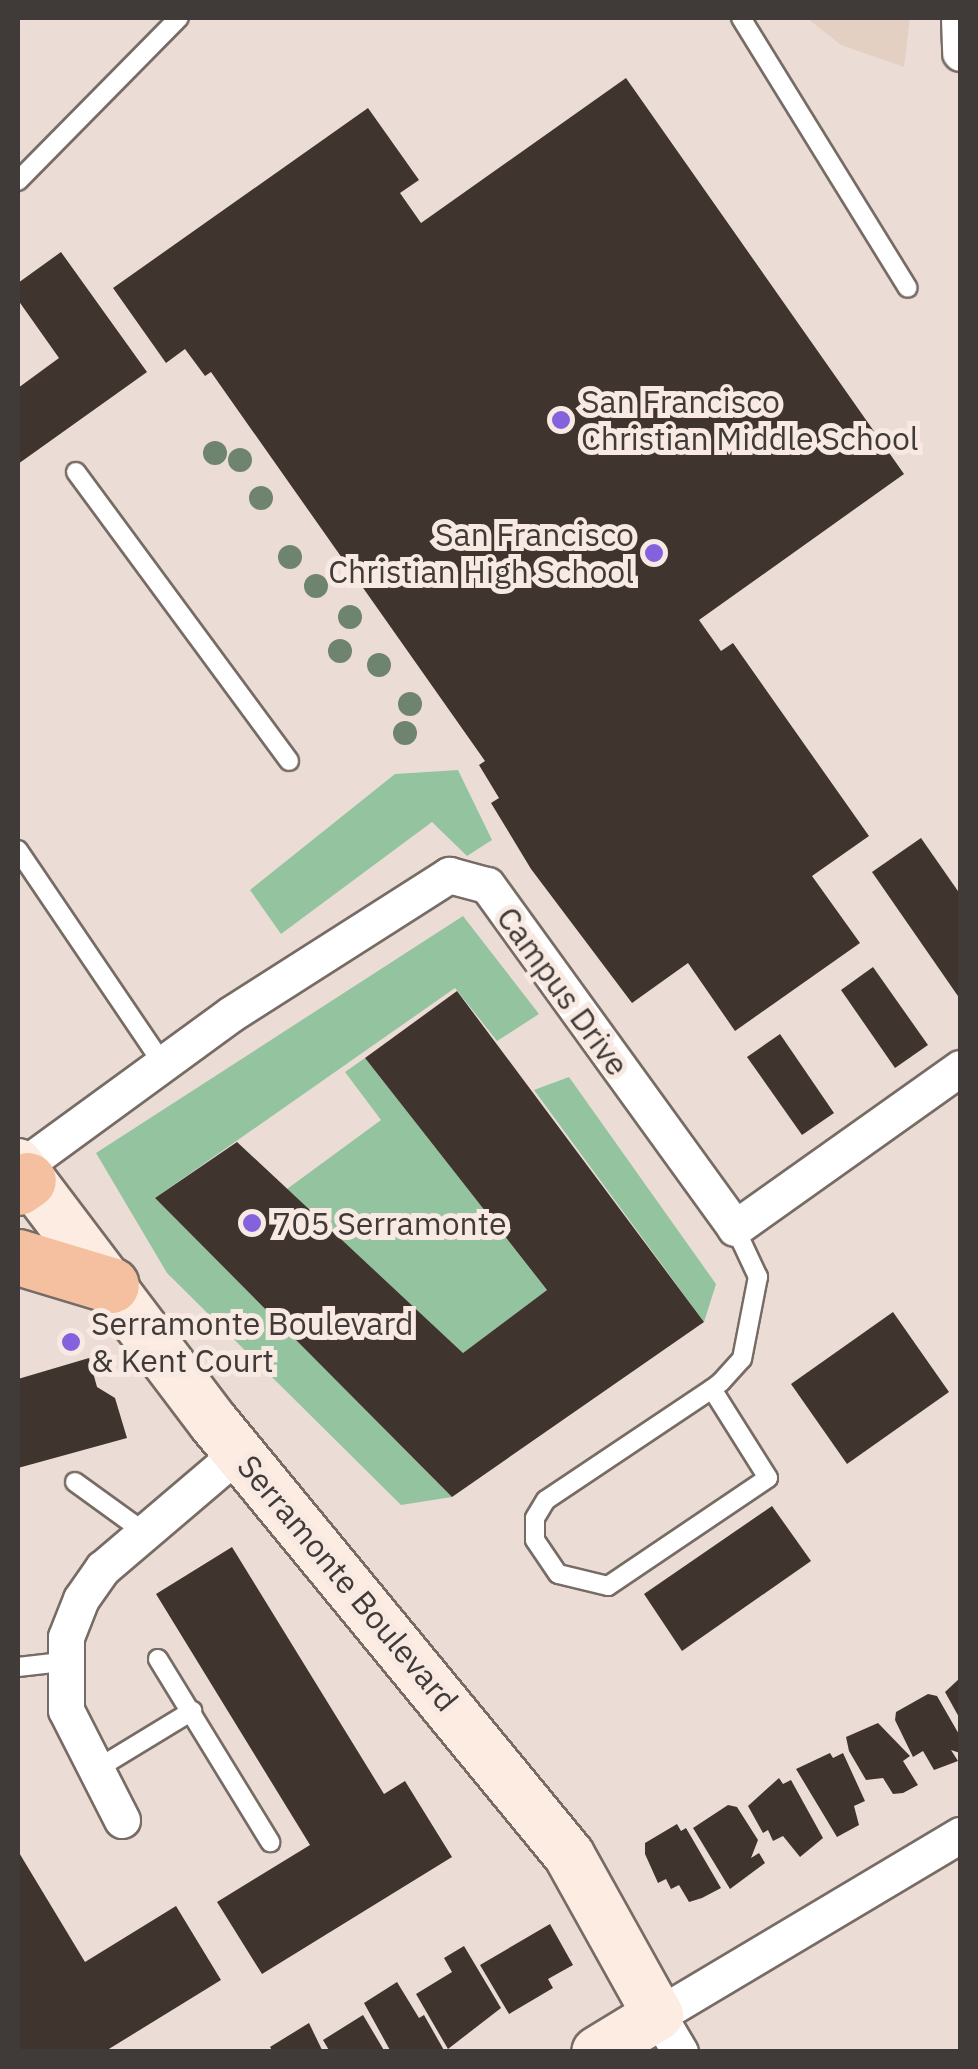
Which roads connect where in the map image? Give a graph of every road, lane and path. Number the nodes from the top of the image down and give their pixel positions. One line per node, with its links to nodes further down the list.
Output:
1 (179, 18): 5 (lane)
2 (741, 18): 6 (lane)
3 (959, 18): 4 (street)
4 (960, 53)
5 (18, 181)
6 (908, 288)
7 (76, 472): 8 (lane)
8 (289, 762)
9 (18, 850): 10 (lane)
10 (163, 1064): 12 (street, Campus Drive); 13 (street, Campus Drive)
11 (960, 1068): 13 (street)
12 (21, 1175): 15 (street, Serramonte Boulevard)
13 (735, 1228): 16 (lane)
14 (18, 1257): 15 (highway)
15 (111, 1285): 17 (street, Serramonte Boulevard)
16 (712, 1389): 16 (lane)
17 (238, 1453): 19 (street); 28 (street, Serramonte Boulevard)
18 (75, 1482): 19 (lane)
19 (144, 1532): 21 (street)
20 (158, 1659): 23 (lane)
21 (62, 1662): 22 (lane); 24 (street)
22 (18, 1667)
23 (192, 1711): 24 (lane); 27 (lane)
24 (94, 1771): 25 (street)
25 (122, 1820)
26 (960, 1835): 28 (street)
27 (270, 1842)
28 (669, 2033): 29 (street)
29 (597, 2052)

